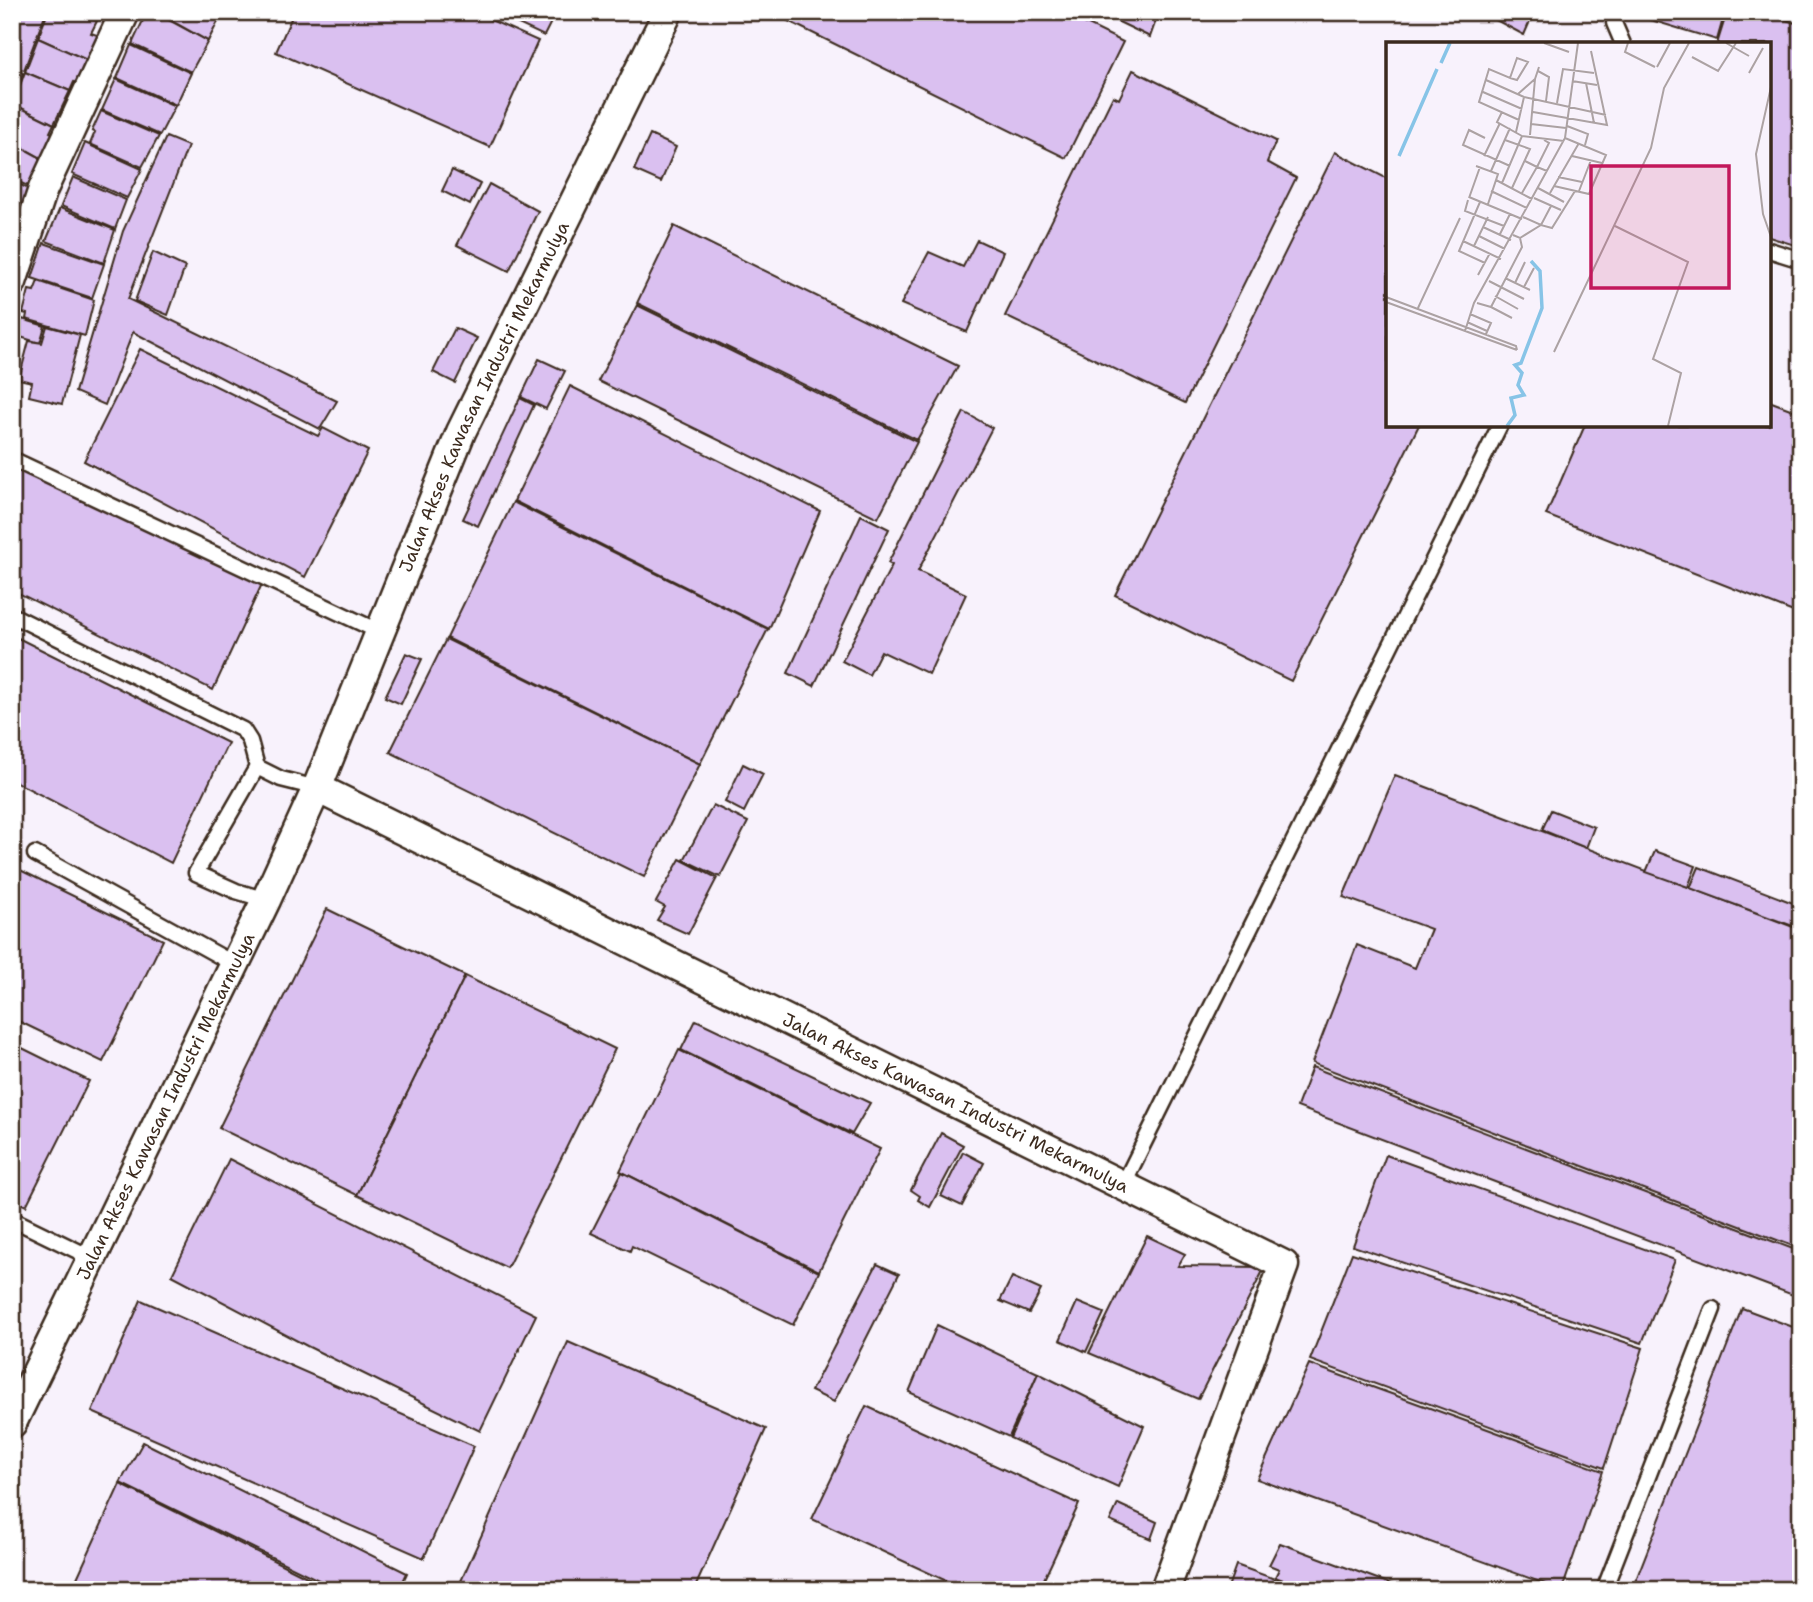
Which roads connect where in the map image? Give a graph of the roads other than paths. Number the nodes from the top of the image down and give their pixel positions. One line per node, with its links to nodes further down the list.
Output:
1 (125, 12): 7 (street)
2 (668, 12): 11 (street, Jalan Akses Kawasan Industri Mekarmulya)
3 (1614, 23): 4 (lane)
4 (1622, 42)
5 (1771, 251): 6 (lane)
6 (1801, 260)
7 (12, 282)
8 (1499, 427): 17 (lane)
9 (12, 459): 11 (lane)
10 (12, 615): 12 (lane)
11 (380, 632): 13 (street, Jalan Akses Kawasan Industri Mekarmulya)
12 (257, 767): 13 (lane); 15 (lane)
13 (317, 788): 15 (street, Jalan Akses Kawasan Industri Mekarmulya); 17 (street, Jalan Akses Kawasan Industri Mekarmulya)
14 (36, 854): 16 (lane)
15 (266, 900): 16 (street, Jalan Akses Kawasan Industri Mekarmulya)
16 (234, 964): 19 (street, Jalan Akses Kawasan Industri Mekarmulya)
17 (1122, 1187): 22 (street, Jalan Akses Kawasan Industri Mekarmulya)
18 (12, 1219): 19 (lane)
19 (92, 1258): 21 (street, Jalan Akses Kawasan Industri Mekarmulya)
20 (1713, 1309): 23 (lane)
21 (12, 1423)
22 (1166, 1590)
23 (1604, 1590)

